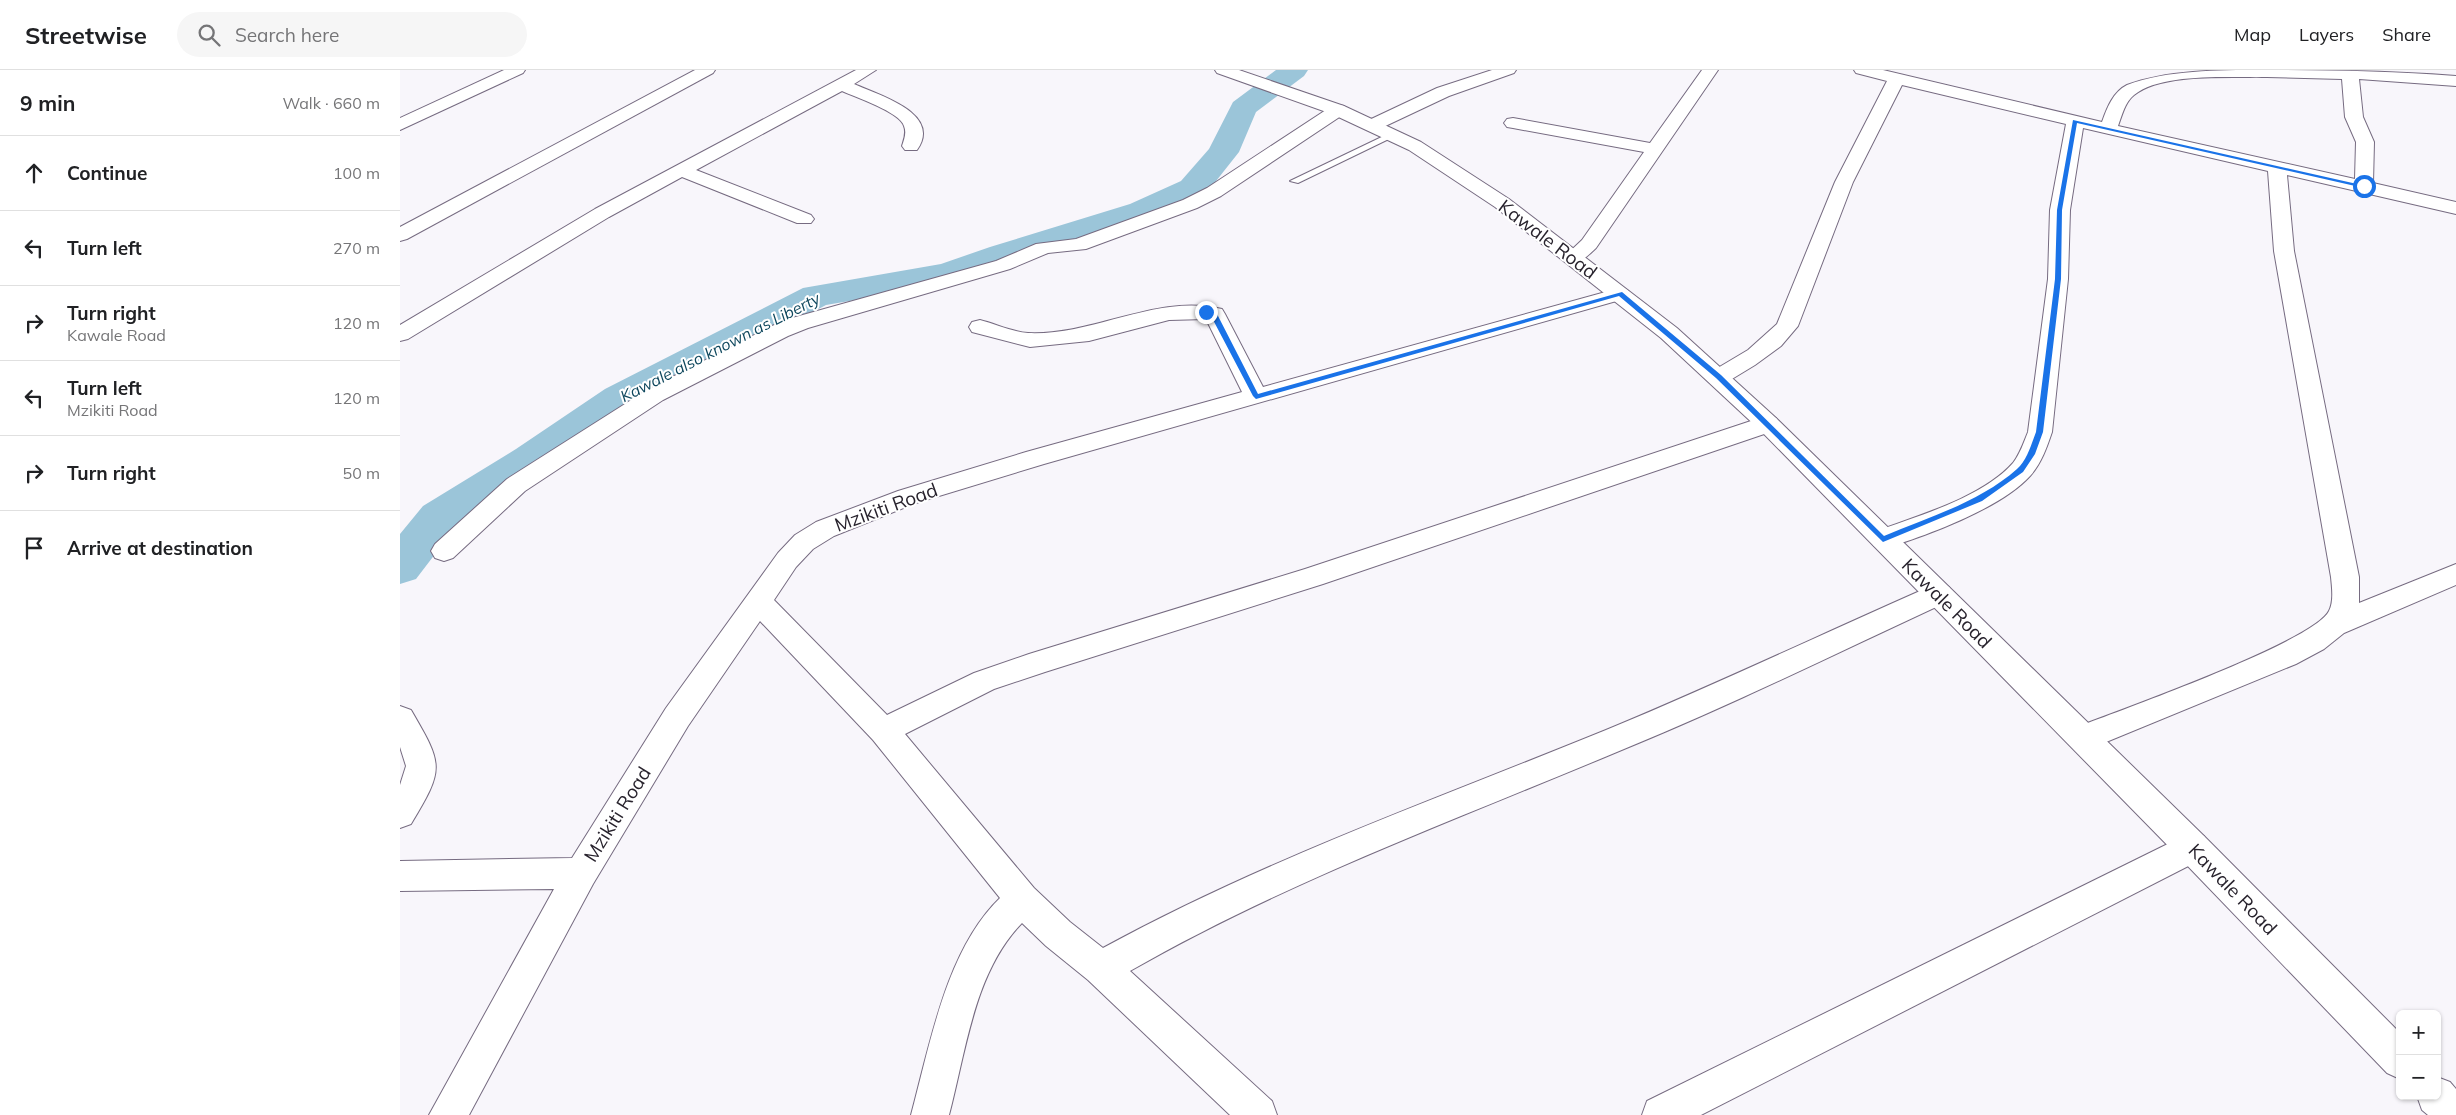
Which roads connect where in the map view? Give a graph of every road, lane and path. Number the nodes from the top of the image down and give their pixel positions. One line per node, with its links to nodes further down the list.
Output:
1 (517, 70): 18 (street)
2 (707, 70): 29 (street)
3 (868, 70): 14 (street)
4 (1223, 70): 15 (street, Kawale Road)
5 (1508, 70): 20 (street)
6 (1710, 70): 22 (street)
7 (1862, 70): 11 (street)
8 (1934, 70): 13 (street)
9 (2295, 70): 10 (street); 19 (street)
10 (2350, 73): 12 (street); 26 (street)
11 (1896, 78): 13 (street); 34 (street)
12 (2456, 81)
13 (1920, 84): 16 (street)
14 (843, 85): 21 (street); 24 (street)
15 (1338, 110): 20 (street, Kawale Road); 38 (street)
16 (2075, 121): 19 (street); 37 (street)
17 (1513, 123): 22 (street)
18 (400, 125)
19 (2108, 129): 23 (street)
20 (1383, 130): 25 (lane); 30 (street, Kawale Road)
21 (911, 146)
22 (1654, 149): 30 (street)
23 (2277, 167): 26 (street); 42 (street)
24 (683, 171): 28 (street); 33 (street)
25 (1295, 181)
26 (2364, 186): 27 (street)
27 (2456, 208)
28 (804, 219)
29 (400, 235)
30 (1574, 257): 31 (street, Kawale Road)
31 (1620, 294): 34 (street, Kawale Road); 35 (street, Mzikiti Road)
32 (980, 327): 35 (street)
33 (400, 334)
34 (1719, 377): 36 (street, Kawale Road)
35 (1256, 396): 41 (street, Mzikiti Road)
36 (1768, 424): 37 (street, Kawale Road); 44 (street)
37 (1883, 539): 40 (street, Kawale Road)
38 (444, 551)
39 (2456, 574): 42 (street)
40 (1939, 594): 45 (street, Kawale Road); 51 (street)
41 (758, 600): 44 (street); 48 (street, Mzikiti Road)
42 (2335, 625): 45 (street)
43 (400, 719): 46 (street)
44 (884, 731): 50 (street)
45 (2083, 738): 47 (street, Kawale Road)
46 (400, 814)
47 (2192, 848): 52 (street, Kawale Road); 57 (street)
48 (581, 873): 49 (street); 54 (street, Mzikiti Road)
49 (400, 876)
50 (1022, 899): 51 (street); 55 (street)
51 (1101, 968): 56 (street)
52 (2396, 1056)
53 (2440, 1100): 58 (street)
54 (448, 1115)
55 (930, 1115)
56 (1258, 1115)
57 (1662, 1115)
58 (2456, 1115)

